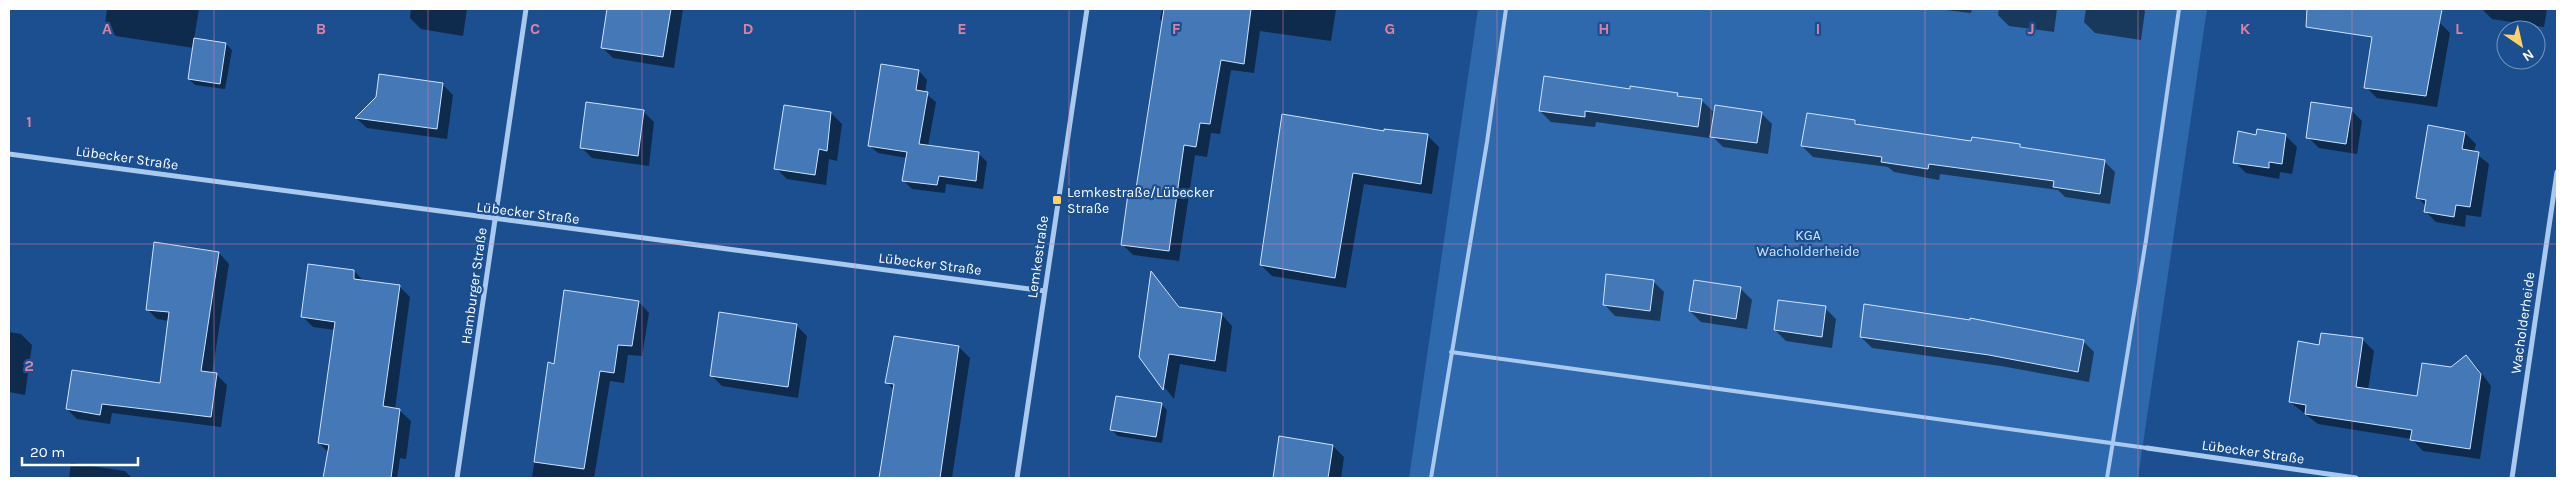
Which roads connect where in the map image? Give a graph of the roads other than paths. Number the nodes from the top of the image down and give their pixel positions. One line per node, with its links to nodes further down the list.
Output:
1 (526, 9): 7 (street, Hamburger Straße)
2 (1087, 9): 8 (street, Lemkestraße)
3 (1506, 9): 9 (lane)
4 (2179, 9): 10 (lane)
5 (9, 154): 7 (street, Lübecker Straße)
6 (2557, 172): 17 (street, Wacholderheide)
7 (495, 220): 8 (street, Lübecker Straße); 12 (street, Hamburger Straße)
8 (1045, 291): 13 (street, Lemkestraße)
9 (1451, 352): 10 (lane); 14 (lane)
10 (2113, 443): 11 (lane); 15 (lane)
11 (2147, 448): 16 (street, Lübecker Straße)
12 (457, 478)
13 (1017, 478)
14 (1431, 478)
15 (2107, 478)
16 (2356, 478)
17 (2512, 478)

